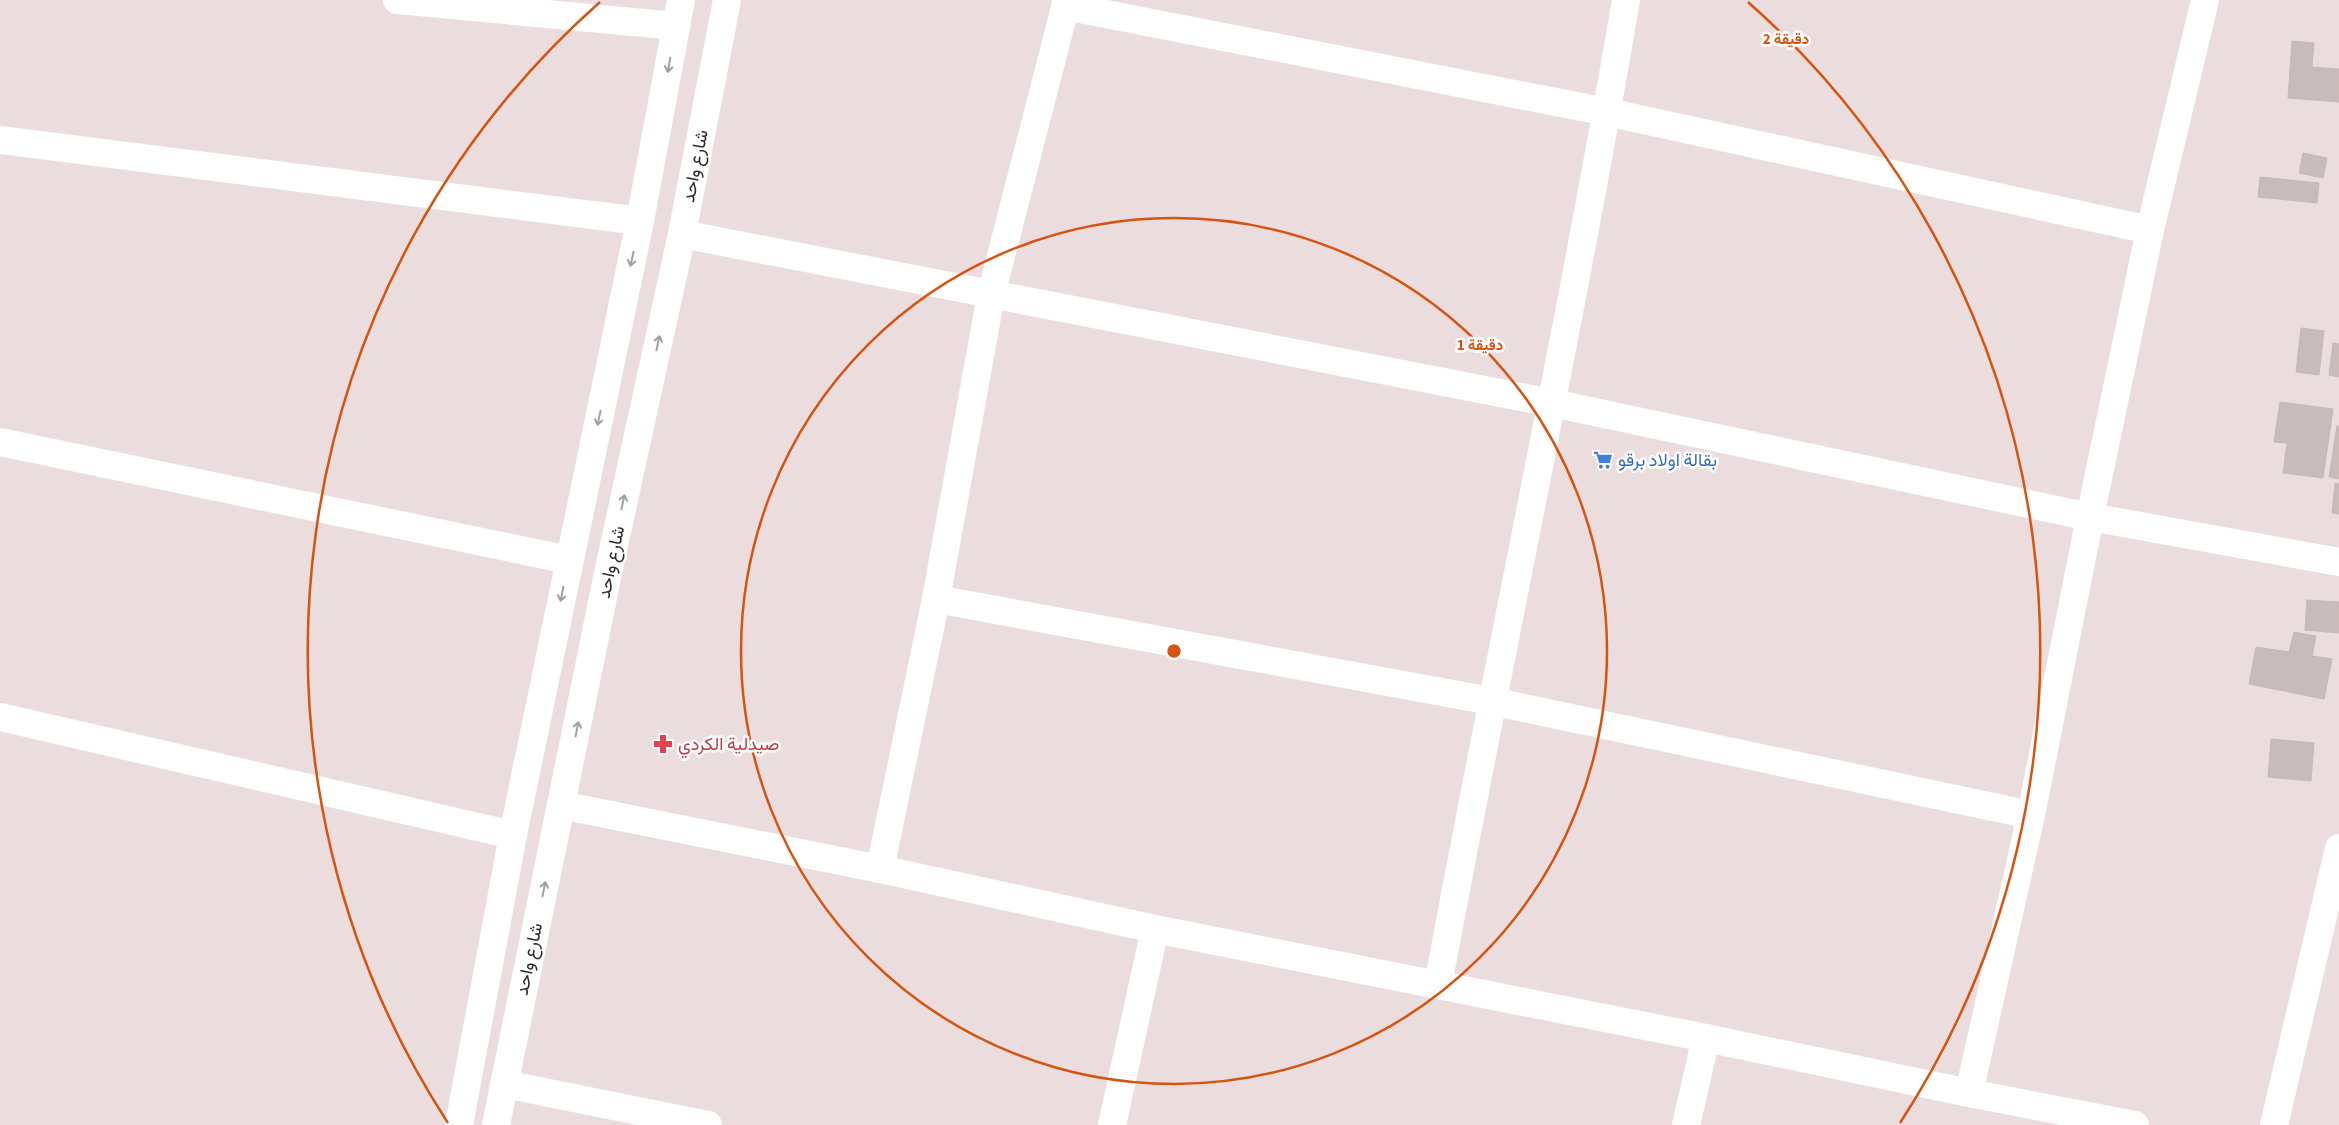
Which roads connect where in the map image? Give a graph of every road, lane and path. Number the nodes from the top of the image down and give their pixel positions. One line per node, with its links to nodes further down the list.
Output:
1 (397, 0): 7 (street)
2 (681, 0): 7 (street, شارع واحد)
3 (727, 0): 12 (street, شارع واحد)
4 (1626, 0): 8 (street)
5 (2205, 0): 11 (street)
6 (1066, 3): 8 (street); 13 (street)
7 (676, 26): 10 (street, شارع واحد, one-way to 10)
8 (1607, 112): 11 (street); 14 (street)
9 (0, 140): 10 (street)
10 (640, 221): 17 (street, شارع واحد, one-way to 17)
11 (2150, 230): 16 (street)
12 (682, 234): 13 (street); 22 (street, شارع واحد, one-way to 12)
13 (991, 295): 14 (street); 19 (street)
14 (1552, 403): 16 (street); 20 (street)
15 (0, 442): 17 (street)
16 (2090, 517): 18 (street); 23 (street)
17 (569, 560): 24 (street, شارع واحد, one-way to 24)
18 (2339, 562)
19 (936, 599): 20 (street); 26 (street)
20 (1491, 701): 23 (street); 28 (street)
21 (0, 717): 24 (street)
22 (561, 805): 26 (street); 30 (street, شارع واحد, one-way to 22)
23 (2030, 815): 33 (street)
24 (513, 836): 29 (street, شارع واحد)
25 (2339, 848): 40 (street)
26 (880, 869): 27 (street)
27 (1154, 929): 28 (street); 37 (street)
28 (1438, 985): 31 (street)
29 (480, 1016): 30 (street); 34 (street, شارع واحد)
30 (516, 1021): 32 (street, شارع واحد)
31 (1706, 1038): 33 (street); 38 (street)
32 (504, 1084): 35 (street, شارع واحد); 36 (street)
33 (1969, 1093): 39 (street)
34 (459, 1125)
35 (496, 1125)
36 (708, 1125)
37 (1112, 1125)
38 (1686, 1125)
39 (2135, 1125)
40 (2274, 1125)

